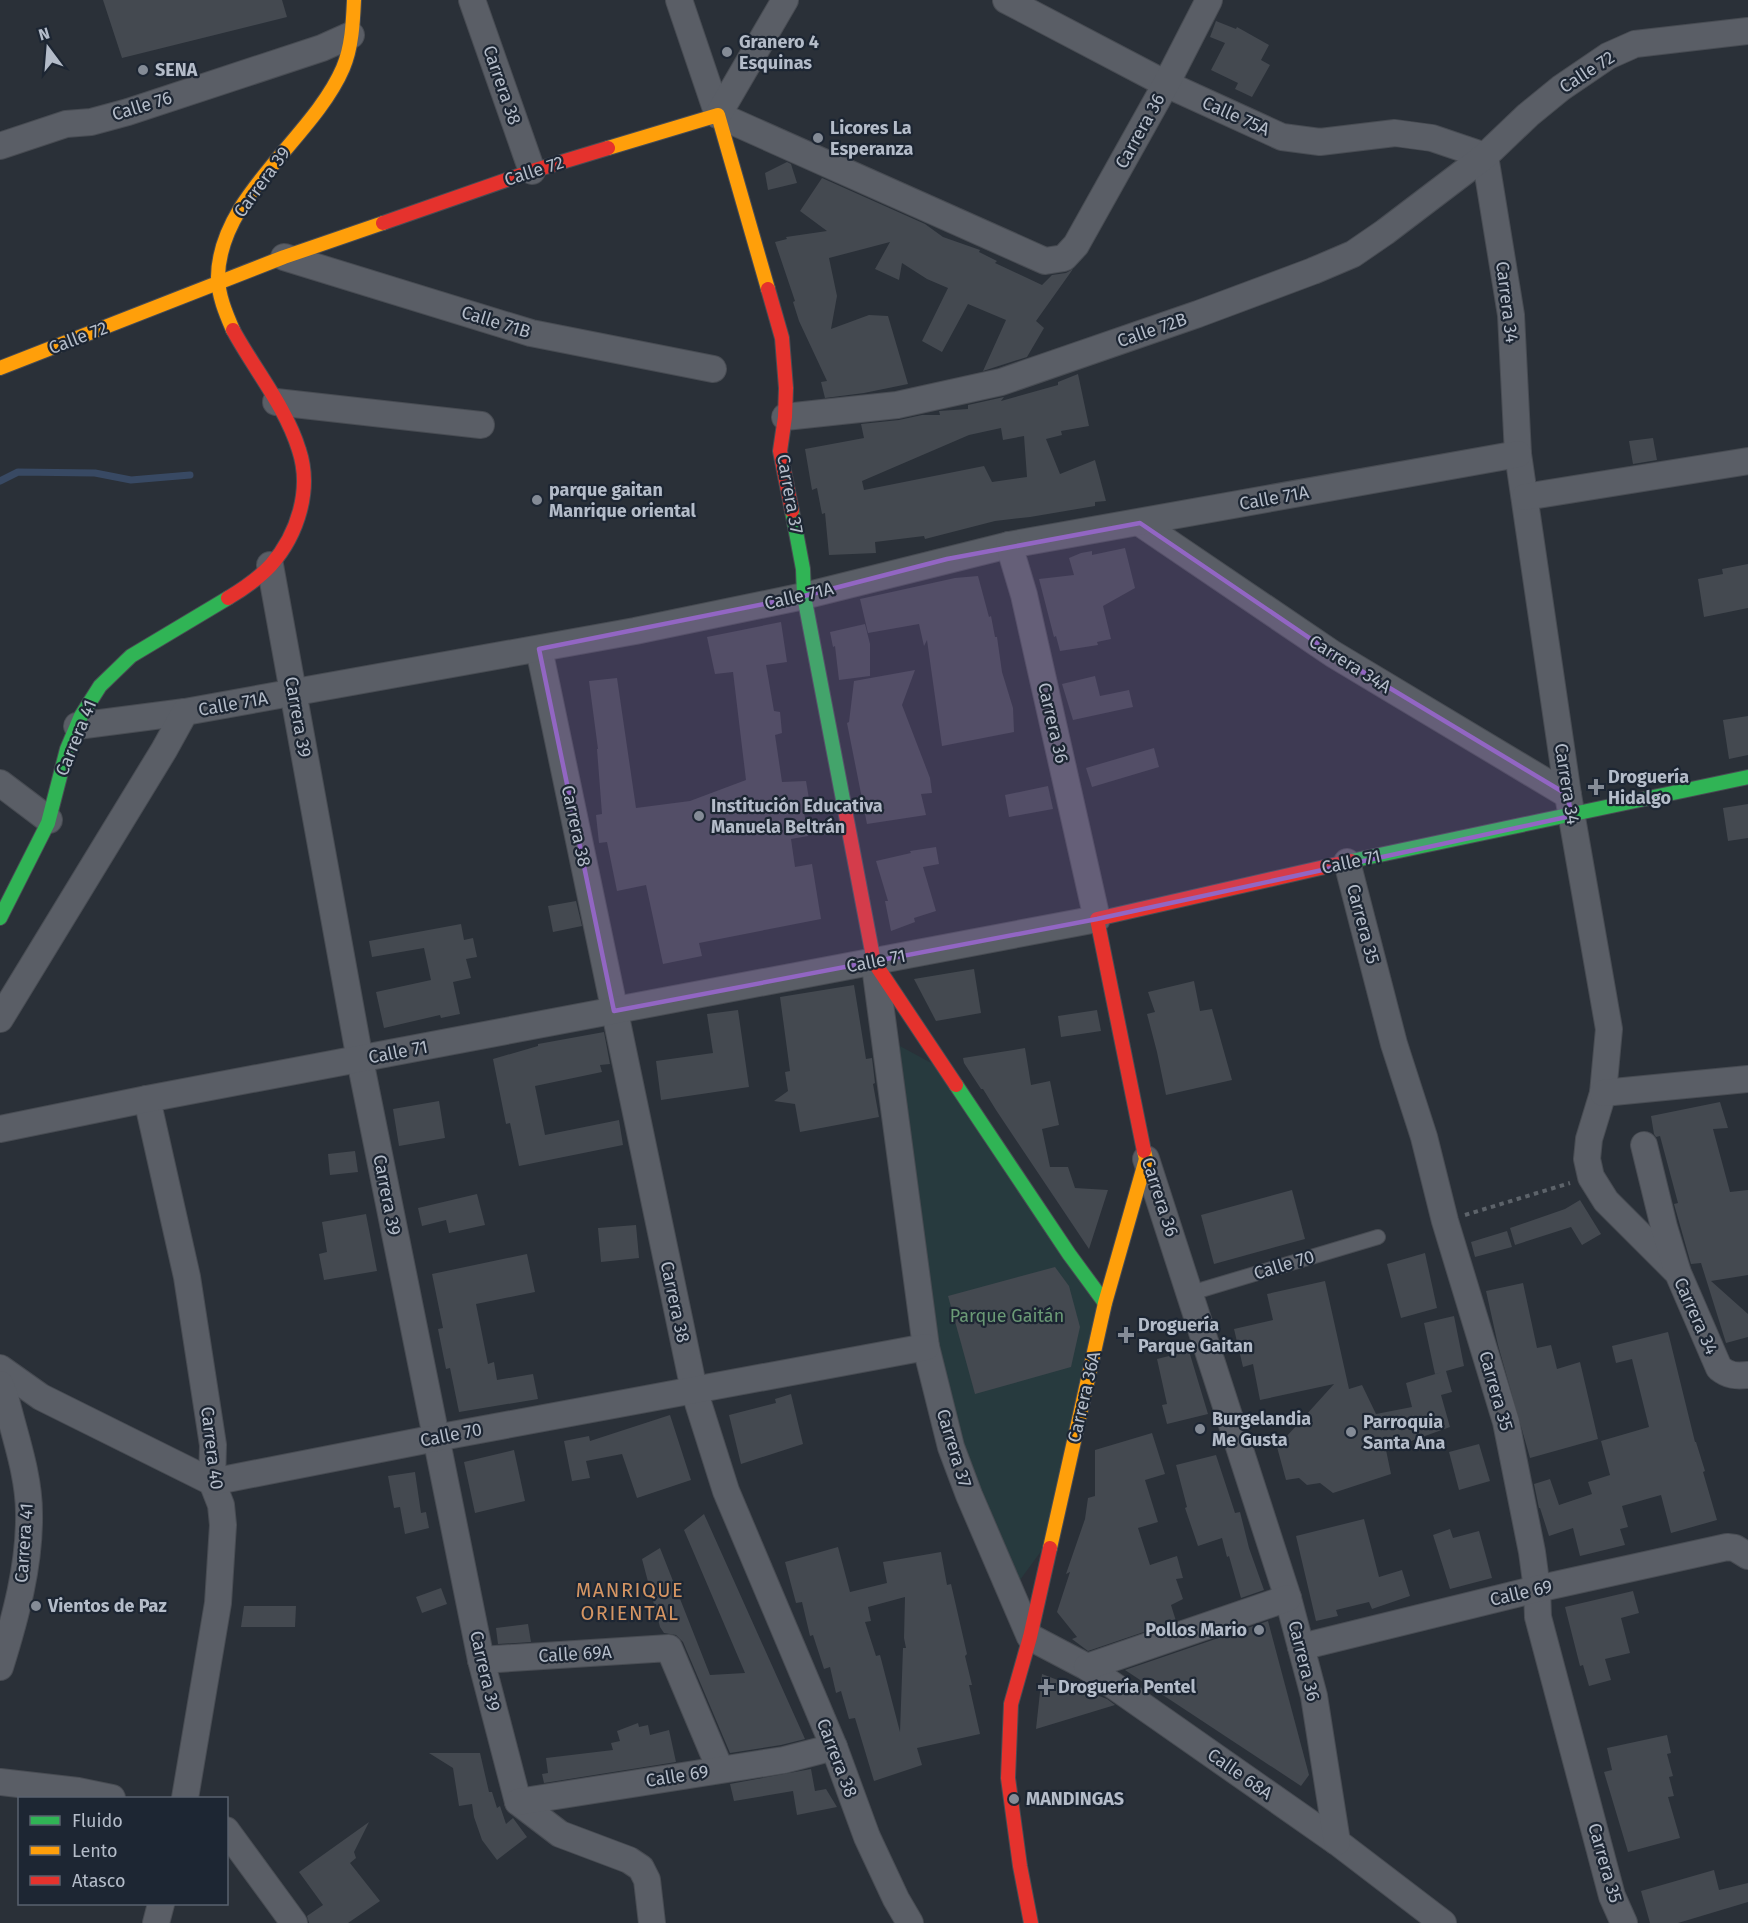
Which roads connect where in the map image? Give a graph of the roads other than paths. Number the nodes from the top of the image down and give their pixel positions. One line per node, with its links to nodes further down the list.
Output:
1 (355, 0): 8 (street, Carrera 39)
2 (472, 0): 13 (street, Carrera 38)
3 (679, 0): 10 (street, Carrera 37)
4 (785, 0): 10 (street)
5 (1006, 0): 9 (street, Calle 75A)
6 (1209, 0): 9 (street, Carrera 36)
7 (1748, 31): 12 (street, Calle 72)
8 (351, 34): 11 (street, Calle 76); 15 (street, Carrera 39)
9 (1166, 84): 10 (street, Carrera 36); 12 (street, Calle 75A)
10 (718, 115): 13 (street, Calle 72); 19 (street, Carrera 37)
11 (0, 146)
12 (1485, 156): 19 (street, Calle 72B); 21 (street, Carrera 34)
13 (532, 171): 14 (street, Calle 72)
14 (284, 257): 15 (street, Calle 72); 17 (street, Calle 71B)
15 (218, 284): 16 (street, Calle 72); 18 (street, Carrera 39)
16 (0, 368)
17 (713, 369)
18 (276, 402): 20 (street); 26 (street, Carrera 39)
19 (785, 417): 27 (street, Carrera 37)
20 (481, 425)
21 (1518, 454): 23 (street, Carrera 34); 24 (street, Calle 71A)
22 (1748, 460): 23 (street)
23 (1525, 497): 34 (street, Carrera 34)
24 (1140, 523): 25 (street, Calle 71A); 34 (street, Carrera 34A)
25 (1009, 545): 27 (street, Calle 71A); 38 (street, Carrera 36)
26 (270, 566): 29 (street, Carrera 39); 31 (street, Carrera 41)
27 (804, 596): 28 (street, Calle 71A); 39 (street, Carrera 37)
28 (539, 649): 29 (street, Calle 71A); 40 (street, Carrera 38)
29 (293, 693): 30 (street, Calle 71A); 42 (street, Carrera 39)
30 (185, 712): 31 (street, Calle 71A); 41 (street)
31 (77, 726): 35 (street, Carrera 41)
32 (1748, 777): 34 (street, Calle 71)
33 (0, 783): 35 (street)
34 (1570, 806): 36 (street, Calle 71); 44 (street, Carrera 34)
35 (49, 820): 37 (street, Carrera 41)
36 (1347, 862): 38 (street, Calle 71); 61 (street, Carrera 35)
37 (0, 918)
38 (1097, 919): 39 (street, Calle 71); 48 (street, Carrera 36)
39 (874, 962): 40 (street, Calle 71); 52 (street, Carrera 37); 53 (street, Carrera 37)
40 (614, 1011): 42 (street, Calle 71); 57 (street, Carrera 38)
41 (0, 1019)
42 (360, 1060): 45 (street, Calle 71); 58 (street, Carrera 39)
43 (1748, 1079): 44 (street)
44 (1603, 1093): 50 (street, Carrera 34)
45 (147, 1099): 46 (street, Calle 71); 59 (street, Carrera 40)
46 (0, 1130)
47 (1644, 1144): 50 (street)
48 (1146, 1159): 51 (street, Carrera 36); 52 (street, Carrera 36A)
49 (1378, 1237): 51 (lane, Calle 70)
50 (1678, 1273): 55 (street, Carrera 34)
51 (1191, 1293): 62 (street, Carrera 36)
52 (1106, 1303): 63 (street, Carrera 36A)
53 (926, 1347): 57 (street, Calle 70); 63 (street, Carrera 37)
54 (0, 1368): 59 (street)
55 (1748, 1375)
56 (0, 1384): 66 (street, Carrera 41)
57 (694, 1390): 58 (street, Calle 70); 68 (street, Carrera 38)
58 (436, 1438): 59 (street, Calle 70); 65 (street, Carrera 39)
59 (212, 1482): 72 (street, Carrera 40)
60 (1743, 1549): 61 (street, Calle 69)
61 (1537, 1589): 64 (street, Calle 69); 83 (street, Carrera 35)
62 (1288, 1598): 64 (street, Carrera 36); 67 (street)
63 (1030, 1637): 67 (street, Calle 68A); 81 (street)
64 (1301, 1647): 75 (street, Carrera 36)
65 (481, 1660): 69 (street, Calle 69A); 73 (street, Carrera 39)
66 (0, 1667)
67 (1087, 1667): 75 (street, Calle 68A)
68 (834, 1747): 69 (street, Calle 69); 80 (street, Carrera 38)
69 (720, 1769): 73 (street, Calle 69)
70 (0, 1782): 71 (street)
71 (107, 1797)
72 (185, 1797)
73 (518, 1802): 79 (street)
74 (228, 1833): 78 (street)
75 (1337, 1842): 82 (street, Calle 68A)
76 (161, 1905): 77 (street)
77 (156, 1923)
78 (294, 1923)
79 (652, 1923)
80 (910, 1923)
81 (1031, 1923)
82 (1443, 1923)
83 (1624, 1923)

